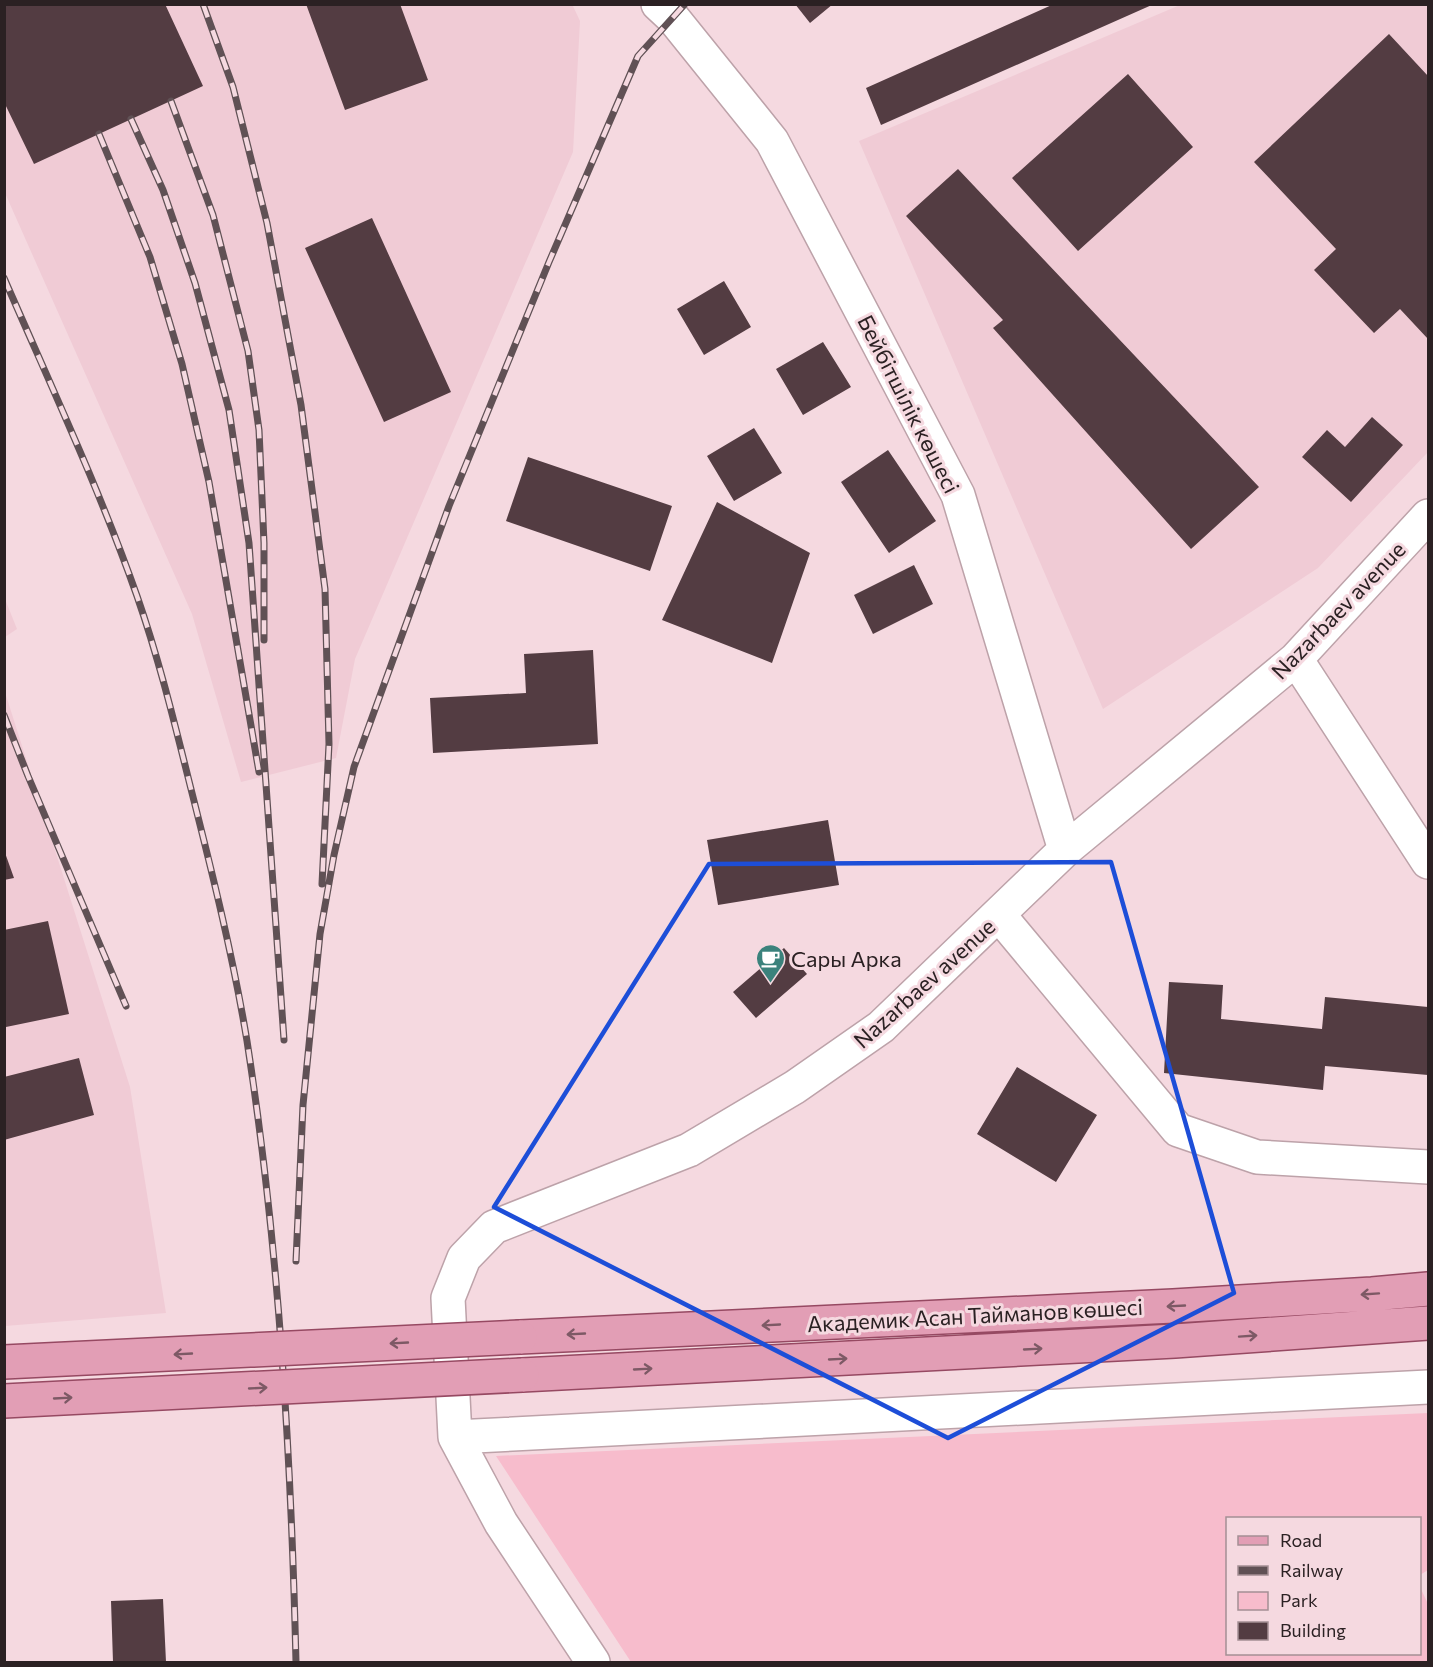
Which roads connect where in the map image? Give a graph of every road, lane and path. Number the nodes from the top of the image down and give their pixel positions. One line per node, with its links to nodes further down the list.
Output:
1 (658, 4): 4 (street, Бейбітшілік көшесі)
2 (1428, 516): 3 (street, Nazarbaev avenue)
3 (1296, 659): 4 (street, Nazarbaev avenue); 5 (street)
4 (1065, 850): 6 (street, Nazarbaev avenue)
5 (1428, 862)
6 (999, 915): 7 (street); 13 (street, Nazarbaev avenue)
7 (1428, 1167)
8 (1428, 1289): 10 (main road, Академик Асан Тайманов көшесі, one-way to 10, bridge)
9 (1428, 1323): 12 (main road, Академик Асан Тайманов көшесі, one-way to 9, bridge)
10 (4, 1362)
11 (1428, 1387): 13 (street)
12 (4, 1401)
13 (455, 1437): 14 (street)
14 (593, 1662)

